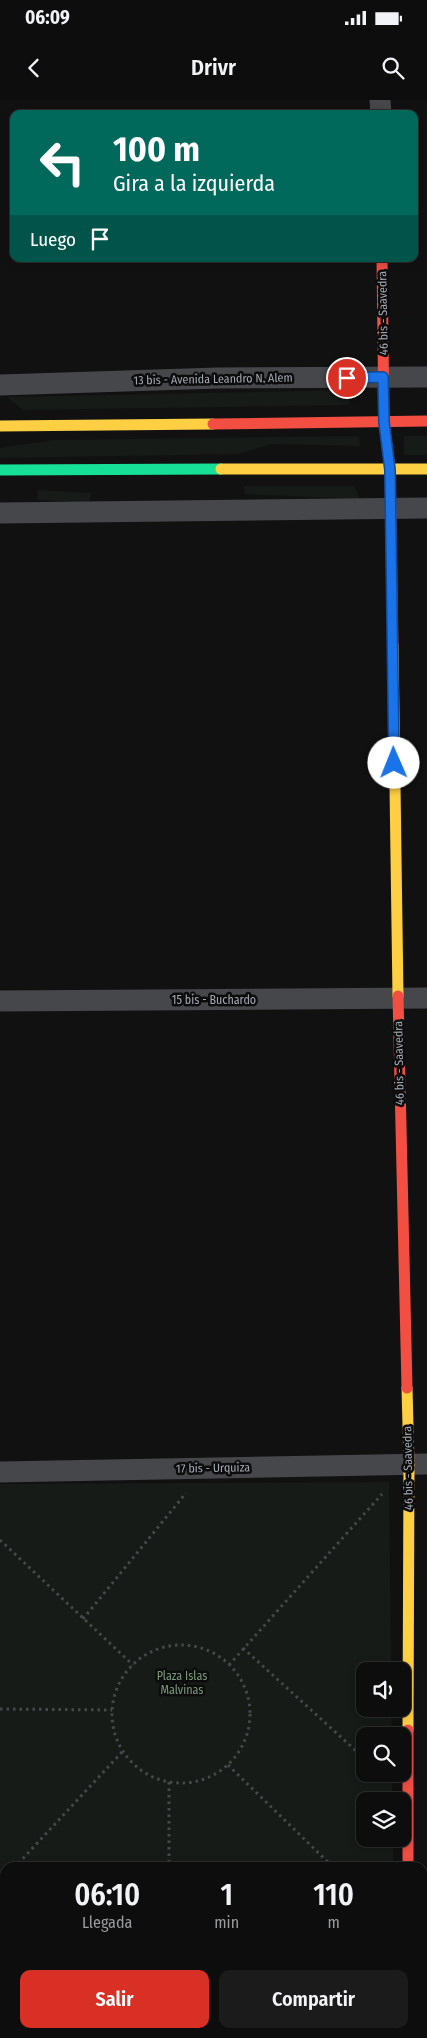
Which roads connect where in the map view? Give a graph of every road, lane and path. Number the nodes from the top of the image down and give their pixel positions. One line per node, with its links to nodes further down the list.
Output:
1 (382, 262): 2 (street, 46 bis - Saavedra)
2 (383, 377): 3 (street, 13 bis - Avenida Leandro N. Alem); 4 (street, 13 bis - Avenida Leandro N. Alem); 6 (street, 46 bis - Saavedra)
3 (427, 377)
4 (0, 385)
5 (427, 421): 6 (street)
6 (384, 422): 7 (street); 10 (street, 46 bis - Saavedra)
7 (0, 426)
8 (427, 469): 10 (street)
9 (0, 470): 10 (street)
10 (390, 470): 11 (street, 46 bis - Saavedra)
11 (391, 508): 12 (street); 13 (street); 15 (street, 46 bis - Saavedra)
12 (427, 508)
13 (0, 513)
14 (427, 998): 15 (street, 15 bis - Buchardo)
15 (398, 999): 16 (street, 15 bis - Buchardo); 17 (street, 46 bis - Saavedra)
16 (0, 1001)
17 (418, 1464): 18 (street, 17 bis - Urquiza); 35 (street, 46 bis - Saavedra)
18 (207, 1468): 19 (street, 17 bis - Urquiza); 22 (path)
19 (0, 1472)
20 (382, 1494): 23 (path)
21 (0, 1540): 22 (path)
22 (84, 1618): 24 (path)
23 (243, 1648): 25 (path); 29 (path)
24 (133, 1665): 25 (path); 27 (path)
25 (228, 1665): 30 (path)
26 (0, 1709): 27 (path)
27 (112, 1710): 28 (path)
28 (123, 1751): 31 (path); 32 (path)
29 (356, 1751)
30 (228, 1764): 31 (path); 34 (path)
31 (169, 1782): 33 (path)
32 (20, 1862)
33 (170, 1862)
34 (328, 1862)
35 (408, 1862)

